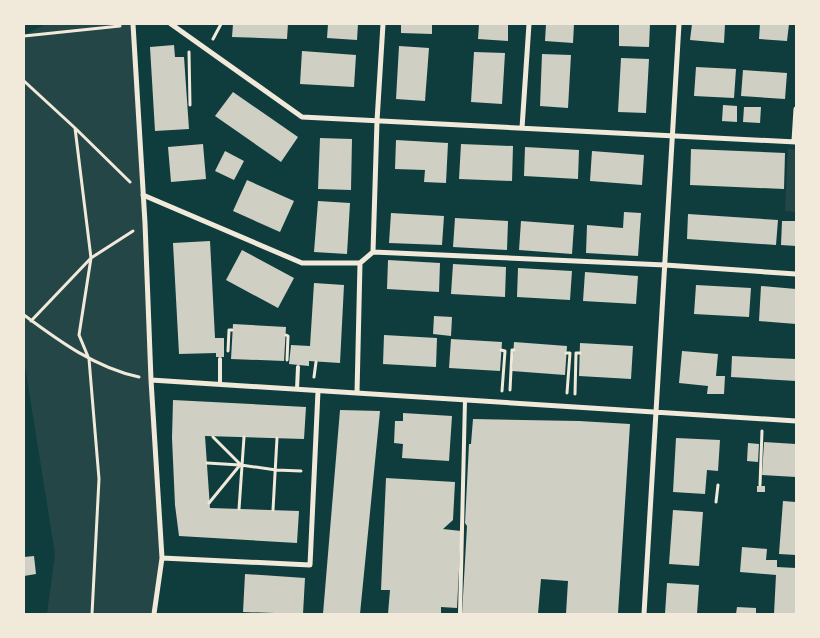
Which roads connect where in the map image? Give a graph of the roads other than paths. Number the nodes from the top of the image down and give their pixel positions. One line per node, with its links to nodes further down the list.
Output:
1 (133, 24): 11 (street)
2 (171, 24): 7 (street)
3 (383, 24): 7 (street)
4 (529, 24): 8 (street)
5 (679, 24): 9 (street)
6 (796, 109): 10 (street)
7 (377, 121): 8 (street); 12 (street)
8 (522, 128): 9 (street)
9 (672, 135): 10 (street); 14 (street)
10 (795, 142)
11 (143, 195): 13 (street); 18 (street)
12 (373, 252): 13 (street); 14 (street)
13 (360, 263): 22 (street)
14 (665, 265): 15 (street); 24 (street)
15 (796, 274)
16 (220, 359): 19 (lane)
17 (298, 367): 20 (lane)
18 (151, 380): 19 (street); 26 (street)
19 (220, 384): 20 (street)
20 (297, 389): 21 (street)
21 (318, 391): 22 (street); 26 (street)
22 (357, 393): 23 (street)
23 (465, 400): 24 (street); 28 (lane)
24 (654, 413): 25 (street); 29 (street)
25 (796, 421)
26 (162, 558): 27 (street)
27 (154, 614)
28 (460, 614)
29 (644, 614)

